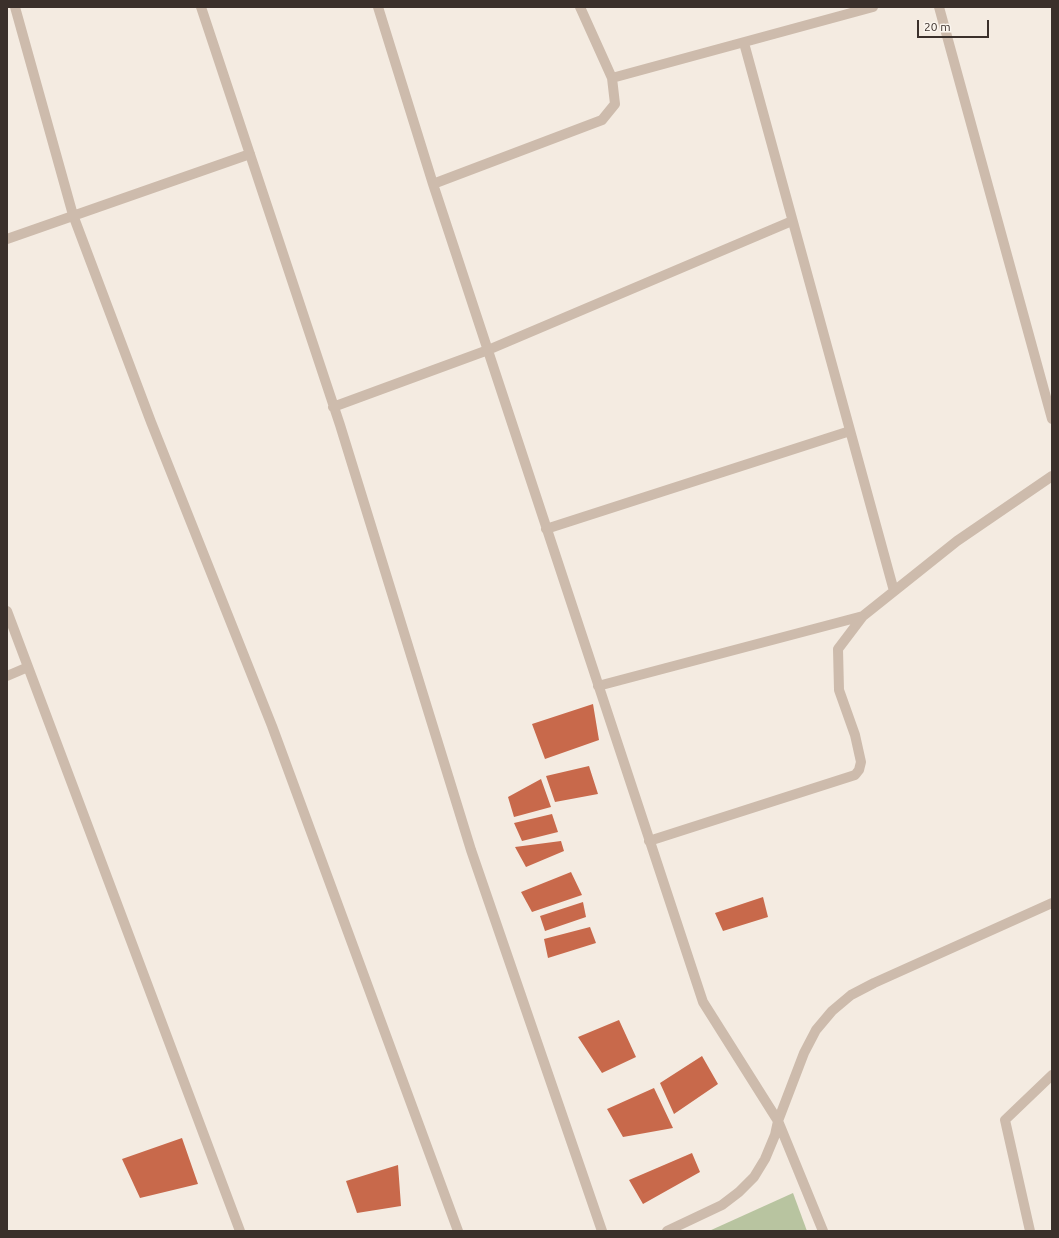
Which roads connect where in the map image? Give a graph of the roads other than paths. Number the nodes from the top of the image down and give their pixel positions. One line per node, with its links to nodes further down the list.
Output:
1 (15, 7): 11 (street)
2 (201, 7): 9 (street)
3 (378, 7): 10 (street)
4 (580, 7): 8 (street)
5 (873, 7): 7 (street)
6 (939, 7): 16 (street)
7 (744, 43): 8 (street); 12 (street)
8 (612, 78): 10 (street)
9 (250, 154): 11 (street); 15 (street)
10 (433, 184): 14 (street)
11 (73, 215): 13 (street); 31 (street)
12 (792, 221): 14 (street); 17 (street)
13 (7, 239)
14 (488, 350): 15 (street); 19 (street)
15 (333, 407): 32 (street)
16 (1052, 420)
17 (850, 431): 19 (street); 20 (street)
18 (1052, 476): 20 (street)
19 (546, 528): 25 (street)
20 (894, 591): 22 (street)
21 (7, 611): 23 (street)
22 (863, 616): 25 (street); 26 (street)
23 (28, 667): 24 (street); 30 (street)
24 (7, 676)
25 (598, 686): 26 (street)
26 (649, 841): 29 (street)
27 (1052, 903): 29 (street)
28 (1052, 1075): 35 (street)
29 (778, 1121): 33 (street); 34 (street)
30 (240, 1231)
31 (458, 1231)
32 (602, 1231)
33 (667, 1231)
34 (822, 1231)
35 (1030, 1231)

